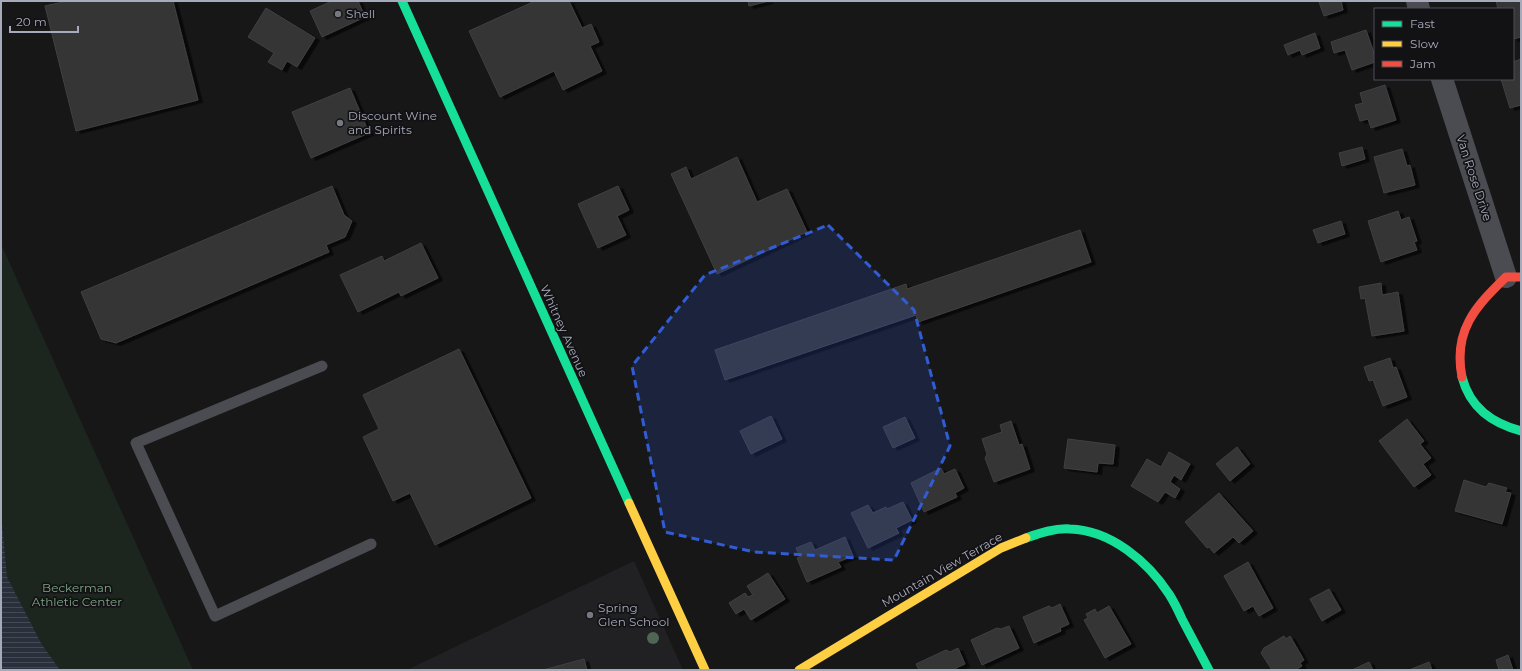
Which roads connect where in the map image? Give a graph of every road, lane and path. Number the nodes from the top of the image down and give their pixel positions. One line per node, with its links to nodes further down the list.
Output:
1 (402, 1): 7 (main road, Whitney Avenue)
2 (1442, 80): 3 (street, Van Rose Drive)
3 (1514, 277): 5 (main road, Van Rose Drive)
4 (322, 366): 6 (lane)
5 (1521, 431)
6 (371, 544)
7 (705, 670)
8 (799, 670): 9 (main road, Mountain View Terrace)
9 (1209, 670)

